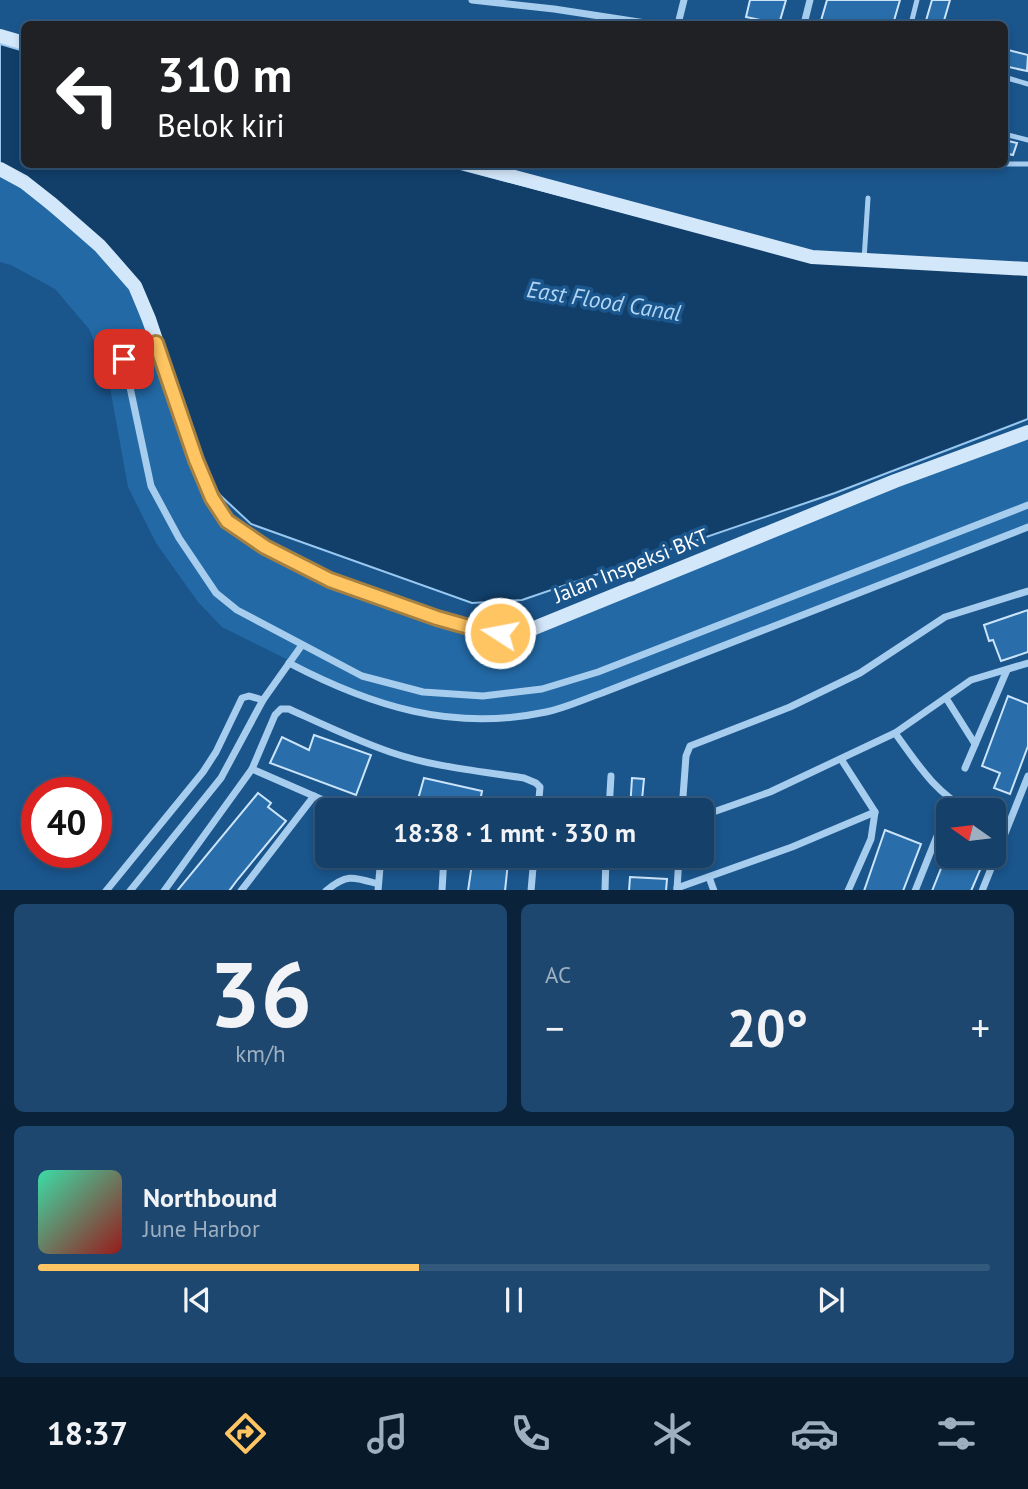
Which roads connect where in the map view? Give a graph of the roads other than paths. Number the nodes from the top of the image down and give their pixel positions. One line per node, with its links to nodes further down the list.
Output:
1 (472, 0): 6 (street)
2 (556, 0): 6 (street)
3 (684, 0): 8 (street)
4 (810, 0): 9 (street)
5 (917, 0): 10 (lane)
6 (554, 9): 7 (street)
7 (632, 21)
8 (679, 21)
9 (805, 21)
10 (912, 21)
11 (0, 36): 12 (street)
12 (21, 42)
13 (1008, 78): 14 (lane)
14 (1028, 84)
15 (1008, 135): 16 (lane)
16 (1028, 140)
17 (1008, 164): 18 (lane)
18 (1028, 164)
19 (481, 168): 22 (street)
20 (0, 169): 24 (street, Jalan Inspeksi BKT)
21 (868, 198): 22 (lane)
22 (864, 260): 23 (street)
23 (1028, 270)
24 (156, 343): 25 (street, Jalan Inspeksi BKT); 29 (street)
25 (1028, 432)
26 (1028, 505): 29 (street)
27 (1028, 527): 30 (street)
28 (1028, 591): 46 (street)
29 (302, 645): 30 (street)
30 (289, 663): 34 (street)
31 (1028, 663): 32 (street)
32 (1007, 670): 33 (street); 36 (street)
33 (946, 698): 35 (street); 36 (street)
34 (262, 700): 62 (street); 63 (street)
35 (895, 733): 37 (street); 47 (street)
36 (975, 744): 38 (street)
37 (841, 759): 48 (street); 49 (street)
38 (965, 768)
39 (252, 769): 42 (street); 44 (street); 64 (street)
40 (611, 776): 45 (street)
41 (1028, 776): 50 (street)
42 (314, 796): 43 (street); 59 (street)
43 (319, 798)
44 (539, 798)
45 (610, 798)
46 (683, 798)
47 (948, 798)
48 (714, 812)
49 (876, 812): 58 (street); 72 (street)
50 (1006, 830)
51 (936, 838): 73 (street)
52 (380, 868): 60 (street)
53 (443, 868): 68 (street)
54 (533, 868): 69 (street)
55 (606, 868): 70 (street)
56 (678, 868): 61 (street)
57 (991, 868): 74 (street)
58 (709, 877): 61 (street); 71 (street)
59 (248, 881): 65 (street); 66 (street)
60 (378, 887): 67 (street)
61 (677, 889)
62 (107, 890)
63 (131, 890)
64 (165, 890)
65 (242, 890)
66 (248, 890)
67 (327, 890)
68 (442, 890)
69 (531, 890)
70 (605, 890)
71 (714, 890)
72 (847, 890)
73 (915, 890)
74 (982, 890)

